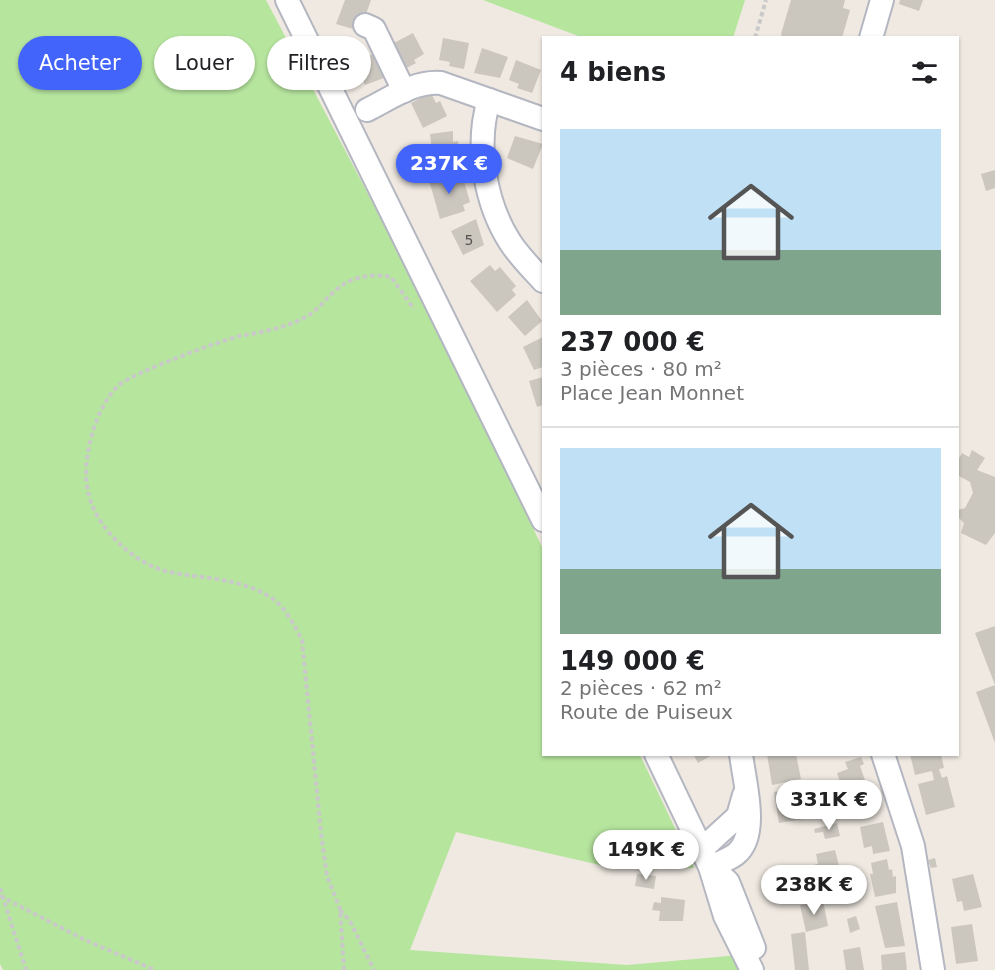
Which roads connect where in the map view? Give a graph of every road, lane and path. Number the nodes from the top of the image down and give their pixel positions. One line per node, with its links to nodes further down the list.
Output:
1 (287, 0): 13 (street)
2 (766, 0): 5 (path)
3 (882, 0): 6 (street)
4 (365, 25): 7 (street)
5 (756, 36)
6 (872, 36)
7 (404, 91): 8 (street); 9 (street)
8 (489, 100): 10 (street); 11 (street)
9 (367, 110)
10 (542, 119)
11 (542, 280)
12 (417, 313): 20 (path)
13 (542, 518)
14 (657, 756): 17 (street)
15 (741, 756): 17 (street)
16 (884, 756): 27 (street)
17 (706, 858): 25 (street); 26 (street)
18 (0, 888): 19 (path)
19 (1, 897): 21 (path); 22 (path)
20 (340, 909): 23 (path); 24 (path)
21 (26, 970)
22 (155, 970)
23 (344, 970)
24 (374, 970)
25 (752, 970)
26 (761, 970)
27 (933, 970)

